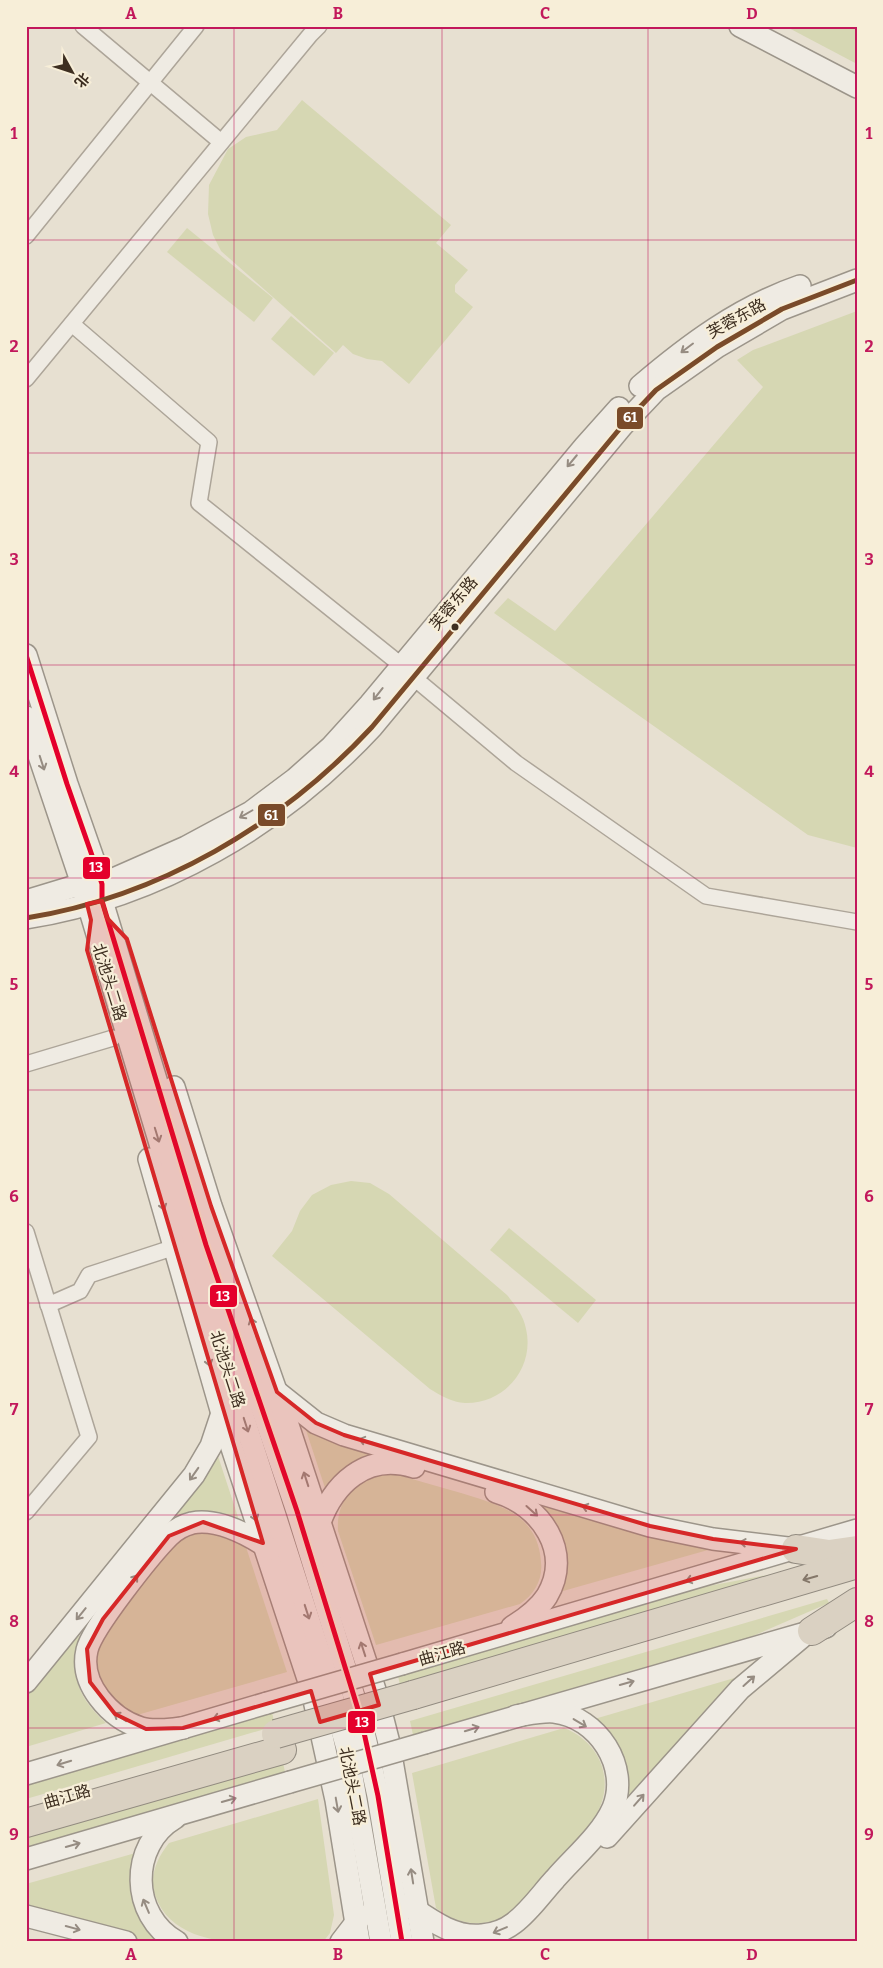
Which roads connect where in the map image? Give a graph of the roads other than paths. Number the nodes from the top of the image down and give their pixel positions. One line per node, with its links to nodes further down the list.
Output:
1 (83, 26): 5 (street)
2 (196, 26): 5 (street)
3 (319, 26): 7 (street)
4 (740, 26): 6 (main road)
5 (150, 82): 7 (street); 8 (street)
6 (857, 87)
7 (221, 142): 11 (street)
8 (26, 236)
9 (857, 267): 14 (main road, 芙蓉东路, one-way to 14)
10 (857, 280): 14 (main road, 芙蓉东路)
11 (72, 324): 12 (street); 14 (street)
12 (26, 379)
13 (26, 655): 17 (main road, 北池头二路)
14 (407, 671): 17 (main road, 芙蓉东路); 19 (street)
15 (26, 717): 17 (main road, 北池头二路, one-way to 17)
16 (26, 901): 17 (main road, 芙蓉东路)
17 (95, 902): 18 (main road, 芙蓉东路); 20 (main road); 25 (main road, 北池头二路); 26 (main road, 北池头二路, one-way to 26); 27 (main road, one-way to 17)
18 (26, 918)
19 (857, 922)
20 (113, 1038): 21 (street); 23 (main road, one-way to 23)
21 (26, 1064)
22 (26, 1232): 24 (street)
23 (175, 1247): 24 (street); 28 (main road, one-way to 28)
24 (48, 1305): 29 (street)
25 (240, 1340): 27 (main road); 36 (main road, 北池头二路)
26 (226, 1363): 28 (main road); 37 (main road, 北池头二路, one-way to 37)
27 (277, 1392): 30 (main road, one-way to 27); 33 (main road, one-way to 27)
28 (222, 1412): 32 (main road, one-way to 32); 43 (main road, one-way to 43)
29 (26, 1512)
30 (320, 1521): 36 (main road); 42 (main road, one-way to 42); 54 (main road, one-way to 30)
31 (857, 1530): 33 (main road, 曲江路)
32 (264, 1545): 37 (main road); 46 (main road, one-way to 32); 56 (main road, one-way to 56)
33 (796, 1549): 34 (highway); 42 (main road, 曲江路, one-way to 42)
34 (857, 1550)
35 (857, 1564): 44 (highway, 曲江路, one-way to 44)
36 (314, 1565): 53 (main road, 北池头二路)
37 (295, 1577): 53 (main road, 北池头二路, one-way to 53)
38 (857, 1584): 44 (highway, 曲江路)
39 (857, 1602): 41 (highway)
40 (857, 1617): 41 (main road)
41 (812, 1631): 45 (main road, one-way to 41); 63 (main road, one-way to 41)
42 (496, 1637): 46 (main road, 曲江路, one-way to 46, bridge)
43 (26, 1682)
44 (415, 1703): 47 (highway, 曲江路, bridge)
45 (516, 1716): 50 (main road, one-way to 45, bridge); 54 (main road, one-way to 54)
46 (183, 1728): 48 (main road, 曲江路, one-way to 48)
47 (279, 1742): 49 (highway, 曲江路); 51 (highway, 曲江路)
48 (26, 1774)
49 (26, 1808)
50 (183, 1813): 52 (main road, one-way to 50); 58 (main road, one-way to 50)
51 (26, 1823)
52 (26, 1859)
53 (381, 1878): 54 (main road); 56 (main road); 60 (main road, 北池头二路); 61 (main road, 北池头二路)
54 (418, 1912): 62 (main road)
55 (26, 1916): 57 (main road, one-way to 57)
56 (358, 1932): 59 (main road)
57 (126, 1942)
58 (177, 1942)
59 (341, 1942)
60 (381, 1942)
61 (402, 1942)
62 (423, 1942)
63 (514, 1942)

